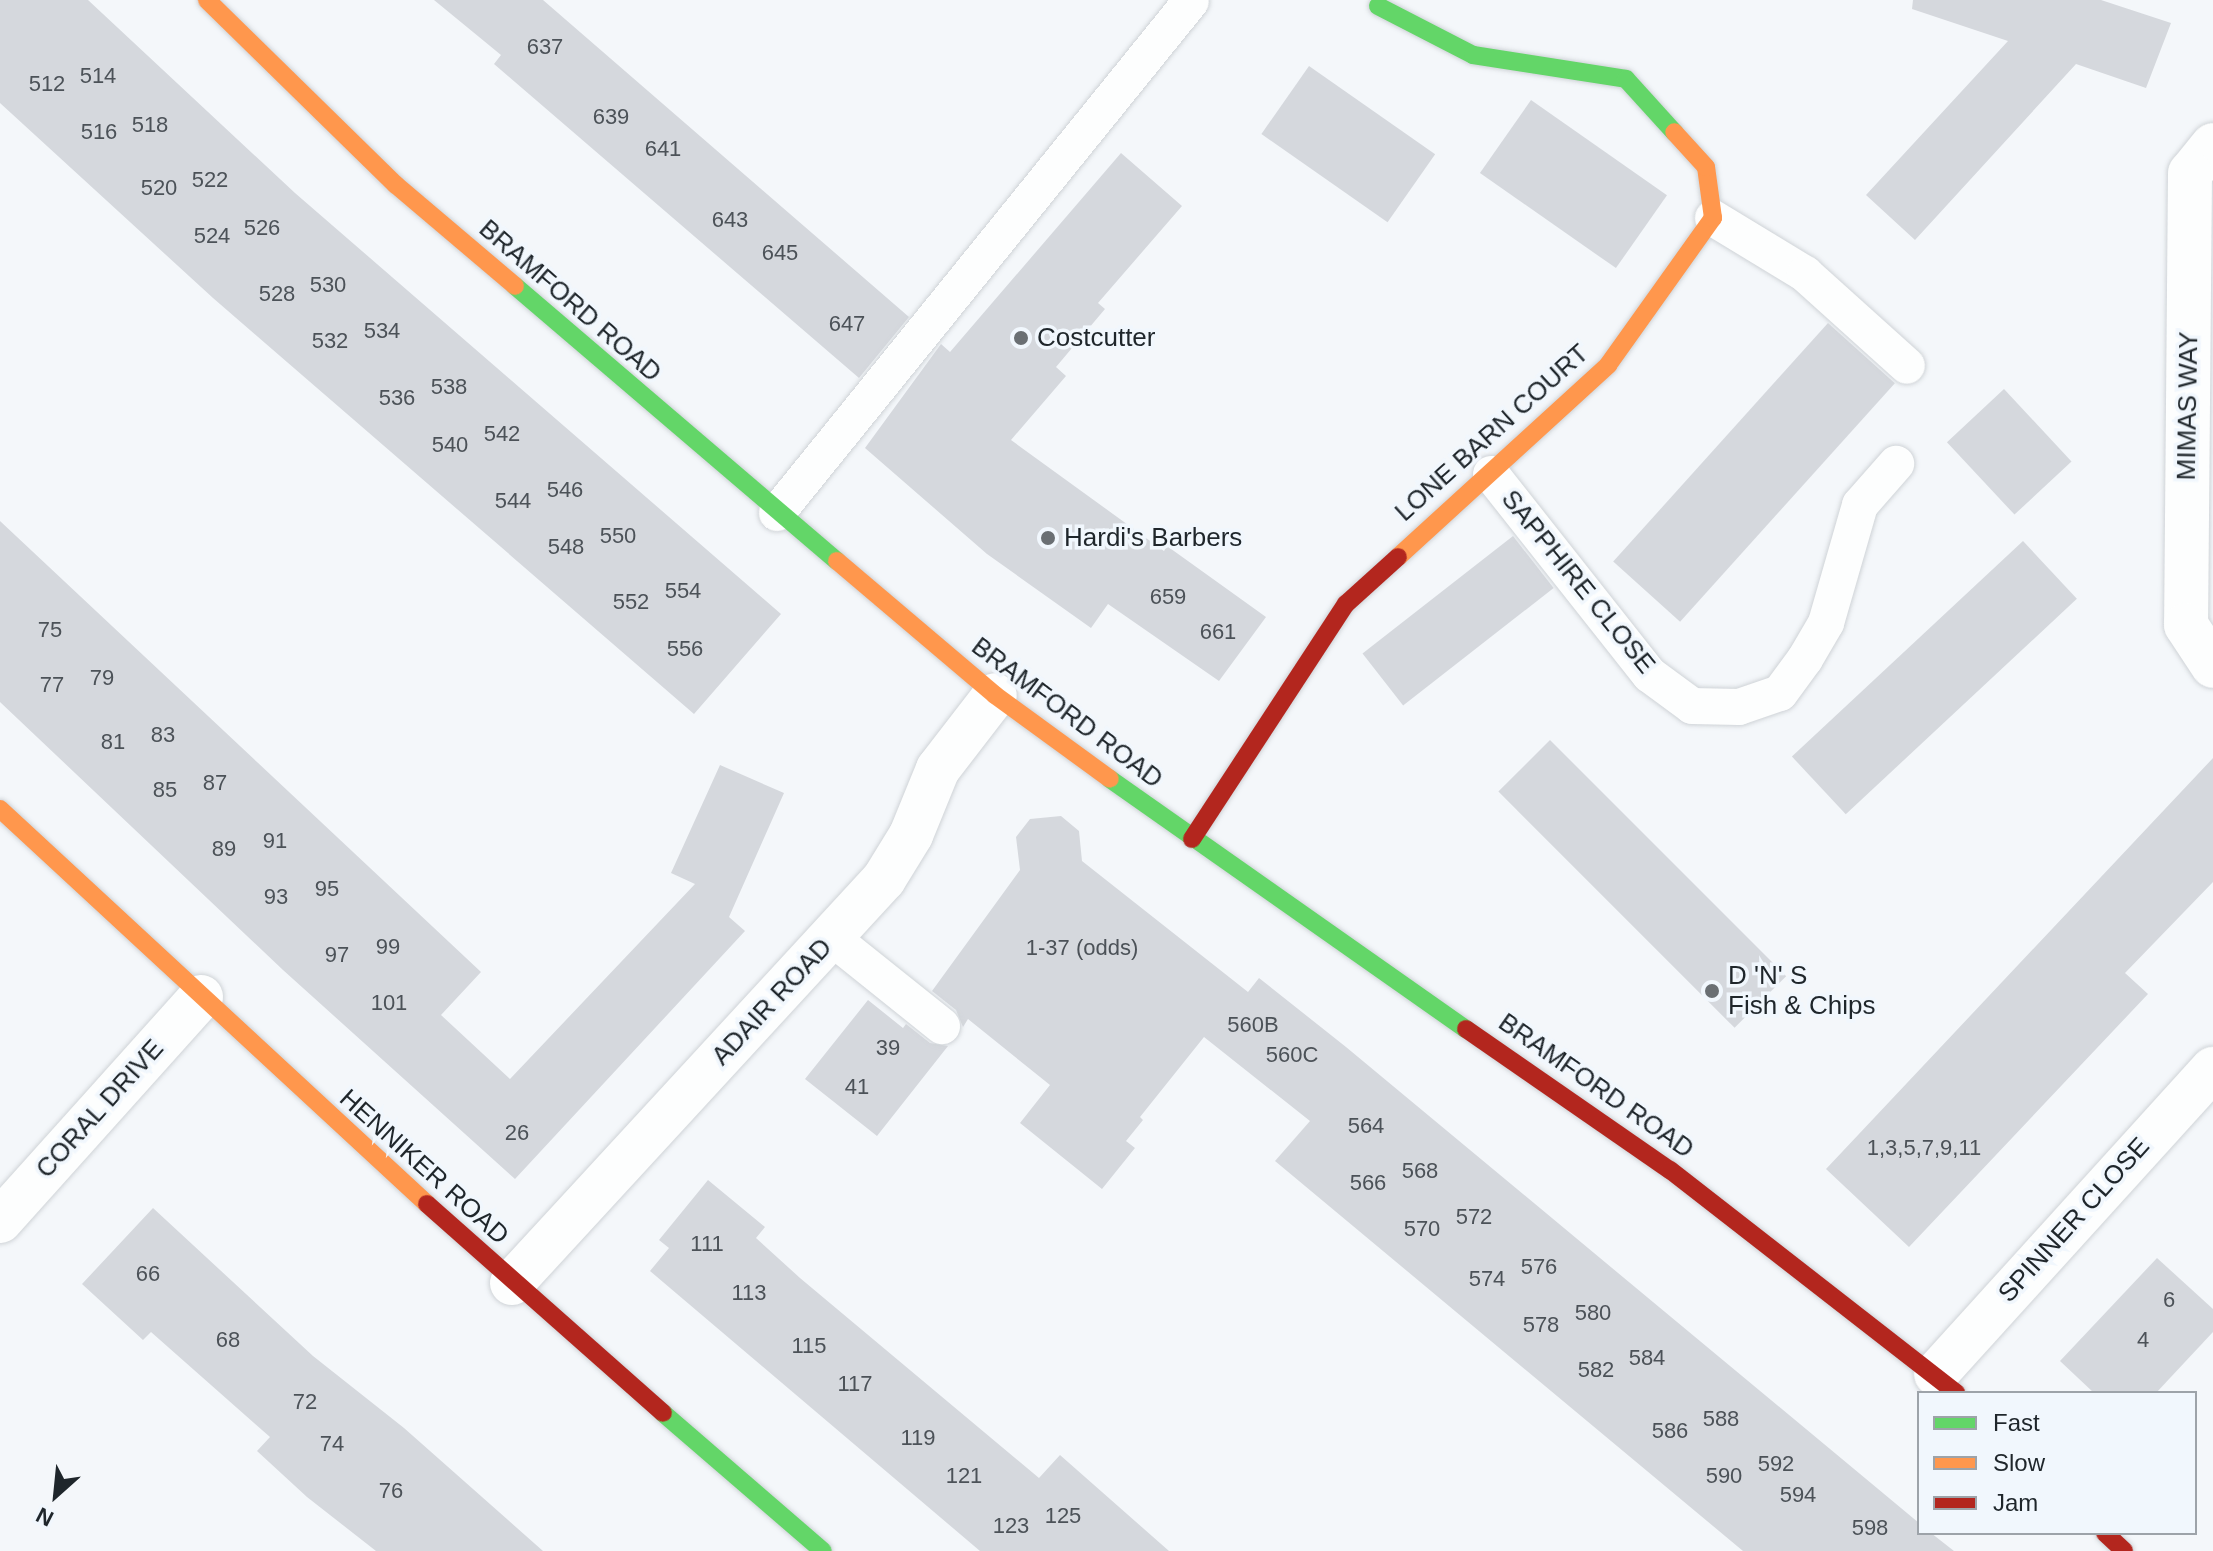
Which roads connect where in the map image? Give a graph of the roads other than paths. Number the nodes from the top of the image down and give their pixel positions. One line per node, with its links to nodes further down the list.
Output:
1 (207, 0): 9 (street, BRAMFORD ROAD)
2 (1191, 1): 9 (lane)
3 (1378, 6): 5 (street)
4 (2213, 145): 10 (street, MIMAS WAY)
5 (1713, 218): 6 (lane); 8 (street, LONE BARN COURT)
6 (1907, 366)
7 (1896, 464): 8 (lane, SAPPHIRE CLOSE)
8 (1491, 474): 13 (street, LONE BARN COURT)
9 (777, 513): 11 (street, BRAMFORD ROAD)
10 (2213, 666)
11 (995, 695): 13 (street, BRAMFORD ROAD); 14 (street, ADAIR ROAD)
12 (0, 809): 15 (street, HENNIKER ROAD)
13 (1192, 839): 20 (street, BRAMFORD ROAD)
14 (832, 938): 16 (lane); 19 (street, ADAIR ROAD)
15 (201, 997): 18 (street, CORAL DRIVE); 19 (street, HENNIKER ROAD)
16 (942, 1026)
17 (2213, 1069): 20 (street, SPINNER CLOSE)
18 (0, 1221)
19 (512, 1283): 22 (street, HENNIKER ROAD)
20 (1946, 1383)
21 (2107, 1535): 23 (street)
22 (823, 1551)
23 (2124, 1551)

